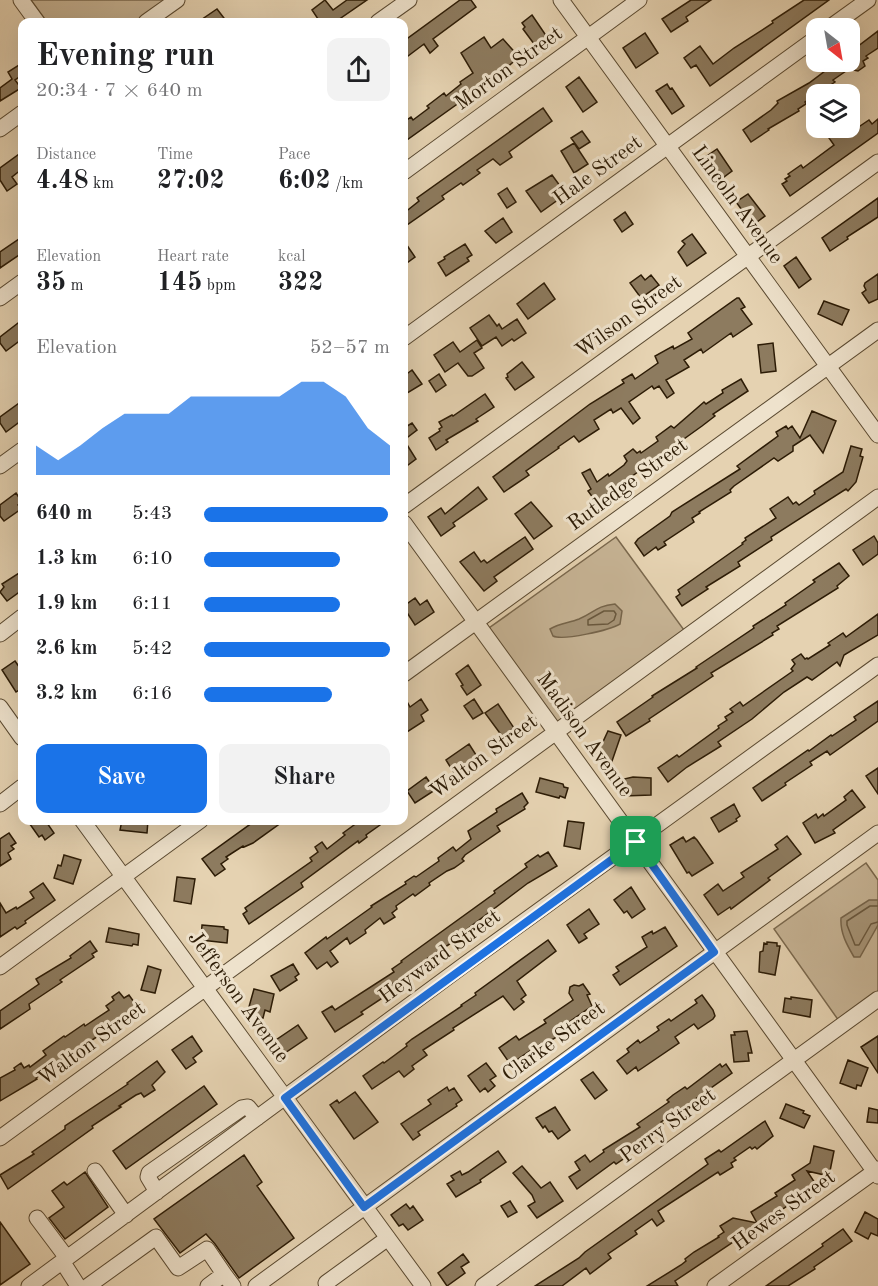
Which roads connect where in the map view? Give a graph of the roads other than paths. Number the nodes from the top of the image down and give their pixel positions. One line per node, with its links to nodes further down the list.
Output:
1 (21, 0): 7 (street)
2 (177, 0): 8 (street)
3 (410, 0): 9 (street)
4 (561, 0): 11 (street, Lincoln Avenue)
5 (639, 0): 11 (street, Morton Street)
6 (868, 0): 10 (street)
7 (34, 18)
8 (152, 18)
9 (384, 18)
10 (842, 18)
11 (589, 38): 15 (street, Lincoln Avenue); 17 (street, Morton Street)
12 (806, 45): 15 (street, Hale Street)
13 (18, 116): 14 (street)
14 (0, 129)
15 (668, 146): 18 (street, Lincoln Avenue); 22 (street, Hale Street)
16 (878, 162): 18 (street, Wilson Street)
17 (408, 169)
18 (748, 257): 23 (street, Lincoln Avenue); 28 (street, Wilson Street)
19 (18, 285): 20 (street)
20 (0, 298)
21 (878, 330): 23 (street, Rutledge Street)
22 (408, 335)
23 (829, 366): 24 (street, Lincoln Avenue); 31 (street, Rutledge Street)
24 (878, 435)
25 (18, 453): 26 (street)
26 (0, 466)
27 (878, 497): 37 (street, Walton Street)
28 (408, 503)
29 (408, 528): 31 (street, Madison Avenue)
30 (18, 620): 32 (street)
31 (476, 621): 34 (street, Rutledge Street); 37 (street, Madison Avenue)
32 (0, 634)
33 (878, 665): 43 (street, Heyward Street)
34 (408, 671)
35 (0, 707): 36 (street)
36 (18, 732)
37 (555, 732): 43 (street, Madison Avenue); 47 (street, Walton Street)
38 (18, 790): 39 (street)
39 (0, 804)
40 (86, 825): 44 (street, Jefferson Avenue)
41 (194, 825): 44 (street)
42 (878, 833): 45 (street, Clarke Street)
43 (636, 842): 45 (street, Madison Avenue); 50 (street, Heyward Street)
44 (123, 877): 46 (street); 47 (street, Jefferson Avenue)
45 (714, 952): 49 (street, Madison Avenue); 54 (street, Clarke Street)
46 (0, 967)
47 (204, 988): 50 (street, Jefferson Avenue); 51 (street, Walton Street)
48 (878, 999): 49 (street, Perry Street)
49 (794, 1061): 53 (street, Madison Avenue); 67 (street, Perry Street)
50 (285, 1098): 54 (street, Jefferson Avenue); 55 (street, Heyward Street)
51 (0, 1138)
52 (95, 1171): 55 (street)
53 (877, 1172): 68 (street, Hewes Street)
54 (364, 1207): 57 (street, Jefferson Avenue); 65 (street, Clarke Street)
55 (126, 1215): 58 (street, Heyward Street)
56 (37, 1218): 58 (street)
57 (388, 1238): 60 (street); 66 (street, Jefferson Avenue)
58 (64, 1260): 61 (street, Heyward Street); 62 (street)
59 (228, 1280): 63 (street); 64 (street)
60 (326, 1283)
61 (29, 1286)
62 (78, 1286)
63 (88, 1286)
64 (208, 1286)
65 (256, 1286)
66 (423, 1286)
67 (483, 1286)
68 (715, 1286)

